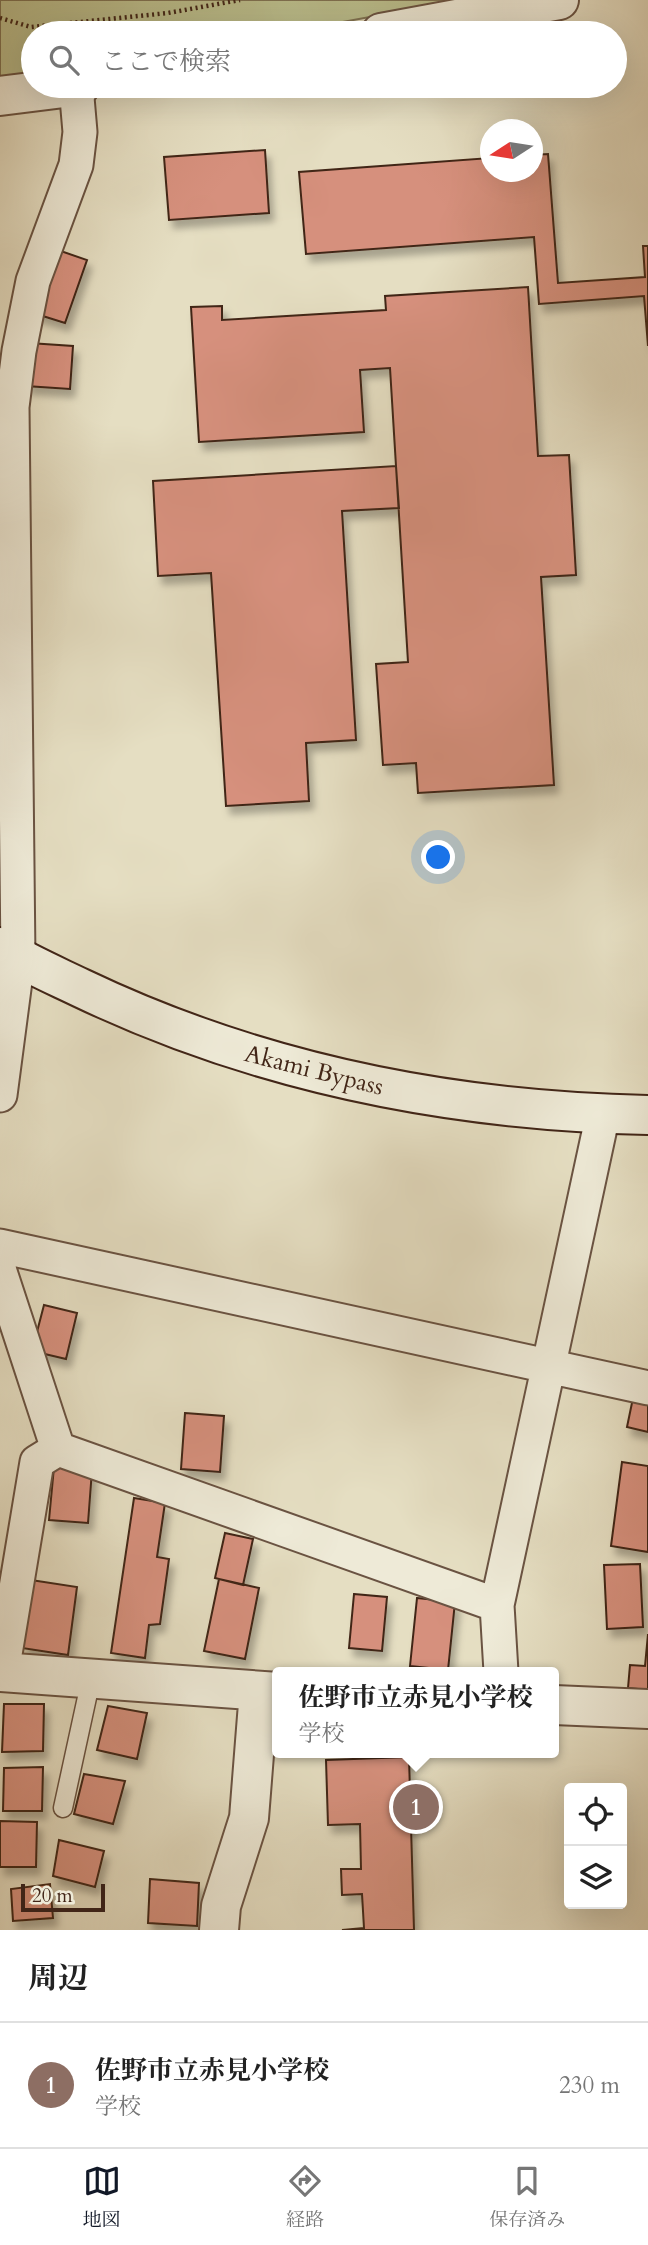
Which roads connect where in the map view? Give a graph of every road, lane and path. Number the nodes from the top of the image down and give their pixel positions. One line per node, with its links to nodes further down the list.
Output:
1 (240, 0): 4 (path)
2 (559, 0): 5 (street)
3 (0, 18): 6 (path)
4 (90, 21)
5 (446, 21)
6 (21, 24)
7 (21, 93): 8 (street)
8 (0, 96)
9 (79, 98): 10 (street)
10 (9, 953): 11 (street); 12 (street, Akami Bypass)
11 (0, 1095)
12 (603, 1114): 13 (street, Akami Bypass); 16 (street)
13 (648, 1115)
14 (0, 1246): 16 (street)
15 (0, 1272): 18 (street)
16 (549, 1368): 17 (street); 19 (street)
17 (648, 1388)
18 (58, 1449): 19 (street); 21 (street)
19 (497, 1605): 20 (street)
20 (501, 1667)
21 (1, 1672): 22 (street)
22 (91, 1679): 23 (street); 26 (lane)
23 (269, 1691): 27 (street)
24 (559, 1705): 25 (street)
25 (648, 1709)
26 (63, 1808)
27 (219, 1930)

